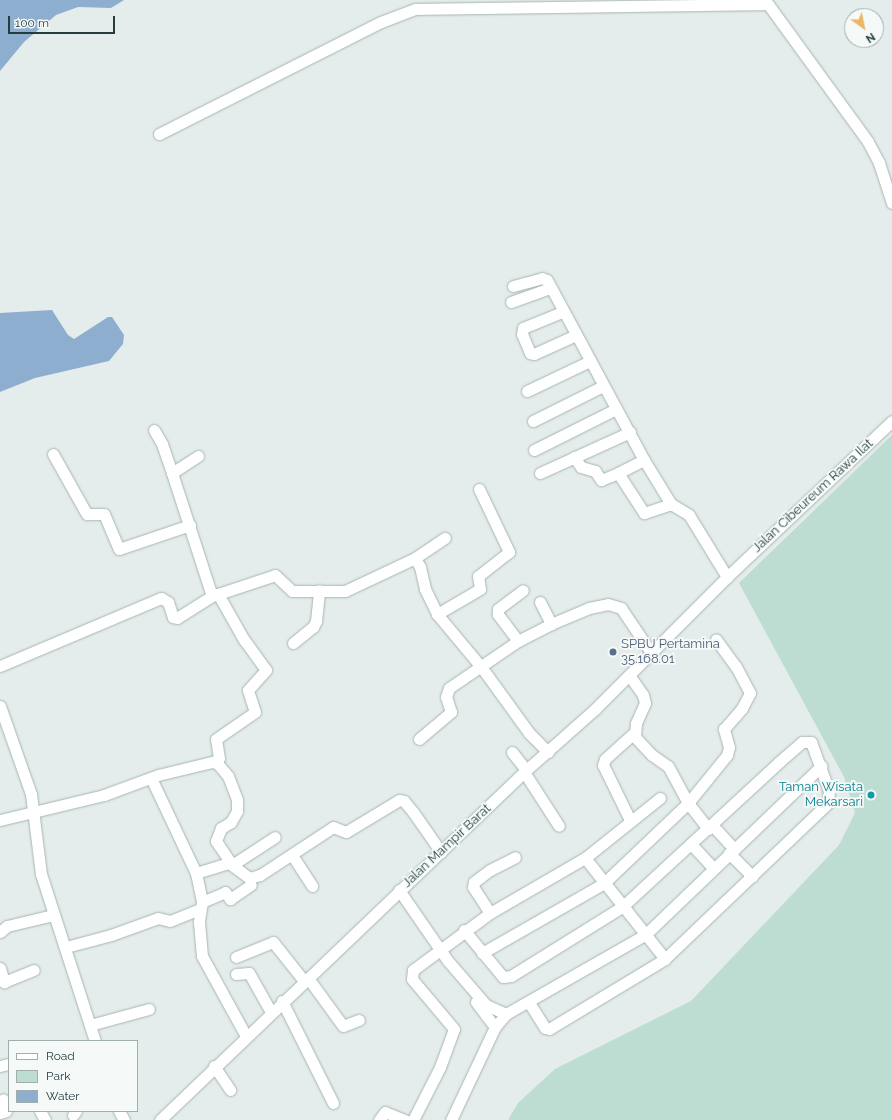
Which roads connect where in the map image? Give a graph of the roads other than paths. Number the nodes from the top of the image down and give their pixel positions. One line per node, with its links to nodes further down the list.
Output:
1 (766, 2): 2 (street); 3 (street)
2 (159, 134)
3 (892, 203)
4 (512, 286): 5 (street)
5 (550, 288): 6 (street); 7 (street)
6 (511, 302)
7 (562, 312): 8 (street); 8 (street)
8 (576, 335): 9 (street)
9 (590, 361): 10 (street); 11 (street)
10 (603, 386): 12 (street); 13 (street)
11 (527, 391)
12 (616, 409): 16 (street); 17 (street)
13 (533, 421)
14 (892, 421): 30 (street, Jalan Cibeureum Rawa Ilat)
15 (154, 430): 22 (street)
16 (630, 432): 20 (street); 21 (street)
17 (534, 450)
18 (53, 454): 27 (street)
19 (198, 456): 22 (street)
20 (574, 458): 23 (street); 24 (street)
21 (644, 460): 24 (street); 26 (street)
22 (172, 473): 27 (street)
23 (540, 473)
24 (618, 473): 26 (street)
25 (479, 489): 35 (street)
26 (671, 504): 30 (street)
27 (190, 525): 33 (street)
28 (445, 538): 29 (street)
29 (415, 558): 31 (street); 35 (street)
30 (730, 574): 40 (street, Jalan Mampir Barat)
31 (319, 590): 33 (street); 39 (street)
32 (523, 590): 38 (street)
33 (215, 595): 41 (street); 49 (street)
34 (540, 602): 36 (street)
35 (437, 614): 42 (street)
36 (551, 624): 38 (street); 40 (street)
37 (716, 639): 54 (street)
38 (518, 641): 42 (street)
39 (293, 643)
40 (652, 654): 43 (street, Jalan Mampir Barat)
41 (0, 666)
42 (482, 668): 46 (street); 48 (street)
43 (629, 675): 45 (street); 48 (street, Jalan Mampir Barat)
44 (0, 706): 55 (street)
45 (634, 733): 54 (street); 57 (street)
46 (419, 739)
47 (512, 752): 51 (street)
48 (548, 752): 51 (street, Jalan Mampir Barat)
49 (214, 762): 52 (street); 67 (street)
50 (821, 766): 59 (street); 62 (street); 70 (street)
51 (525, 771): 58 (street); 63 (street, Jalan Mampir Barat)
52 (151, 778): 55 (street); 69 (street)
53 (660, 798): 57 (street)
54 (688, 803): 59 (street); 71 (street)
55 (34, 811): 56 (street); 78 (street)
56 (0, 820)
57 (630, 820): 66 (street)
58 (560, 826)
59 (710, 827): 61 (street); 62 (street)
60 (275, 837): 67 (street)
61 (691, 844): 68 (street); 76 (street)
62 (732, 851): 68 (street); 70 (street)
63 (440, 852): 64 (street); 74 (street, Jalan Mampir Barat)
64 (292, 855): 67 (street); 73 (street)
65 (516, 857): 77 (street)
66 (585, 858): 71 (street); 77 (street)
67 (231, 864): 69 (street)
68 (713, 868): 81 (street)
69 (196, 873): 75 (street)
70 (752, 876): 86 (street)
71 (604, 882): 76 (street); 84 (street)
72 (251, 885): 75 (street)
73 (312, 886)
74 (396, 893): 83 (street); 90 (street, Jalan Mampir Barat)
75 (201, 905): 82 (street); 101 (street)
76 (622, 907): 81 (street); 84 (street)
77 (490, 913): 79 (street)
78 (53, 915): 80 (street); 82 (street)
79 (464, 930): 83 (street); 84 (street)
80 (0, 932)
81 (646, 934): 86 (street); 93 (street)
82 (66, 947): 99 (street)
83 (436, 952): 94 (street); 111 (street)
84 (482, 953)
85 (236, 957): 90 (street)
86 (665, 959): 93 (street)
87 (0, 968): 91 (street)
88 (34, 970): 91 (street)
89 (236, 974): 96 (street)
90 (306, 979): 92 (street, Jalan Mampir Barat); 98 (street)
91 (2, 983)
92 (282, 1002): 96 (street, Jalan Mampir Barat); 106 (street)
93 (529, 1002): 97 (street)
94 (484, 1007): 97 (street); 100 (street)
95 (149, 1009): 99 (street)
96 (271, 1012): 101 (street, Jalan Mampir Barat)
97 (506, 1014): 100 (street)
98 (359, 1020)
99 (90, 1025): 102 (street)
100 (495, 1027): 112 (street)
101 (246, 1036): 103 (street, Jalan Mampir Barat)
102 (95, 1040)
103 (214, 1066): 104 (street); 108 (street, Jalan Mampir Barat)
104 (230, 1090)
105 (4, 1099): 107 (street)
106 (333, 1103)
107 (0, 1112)
108 (160, 1120)
109 (379, 1120): 110 (street)
110 (405, 1120)
111 (413, 1120)
112 (451, 1120)

